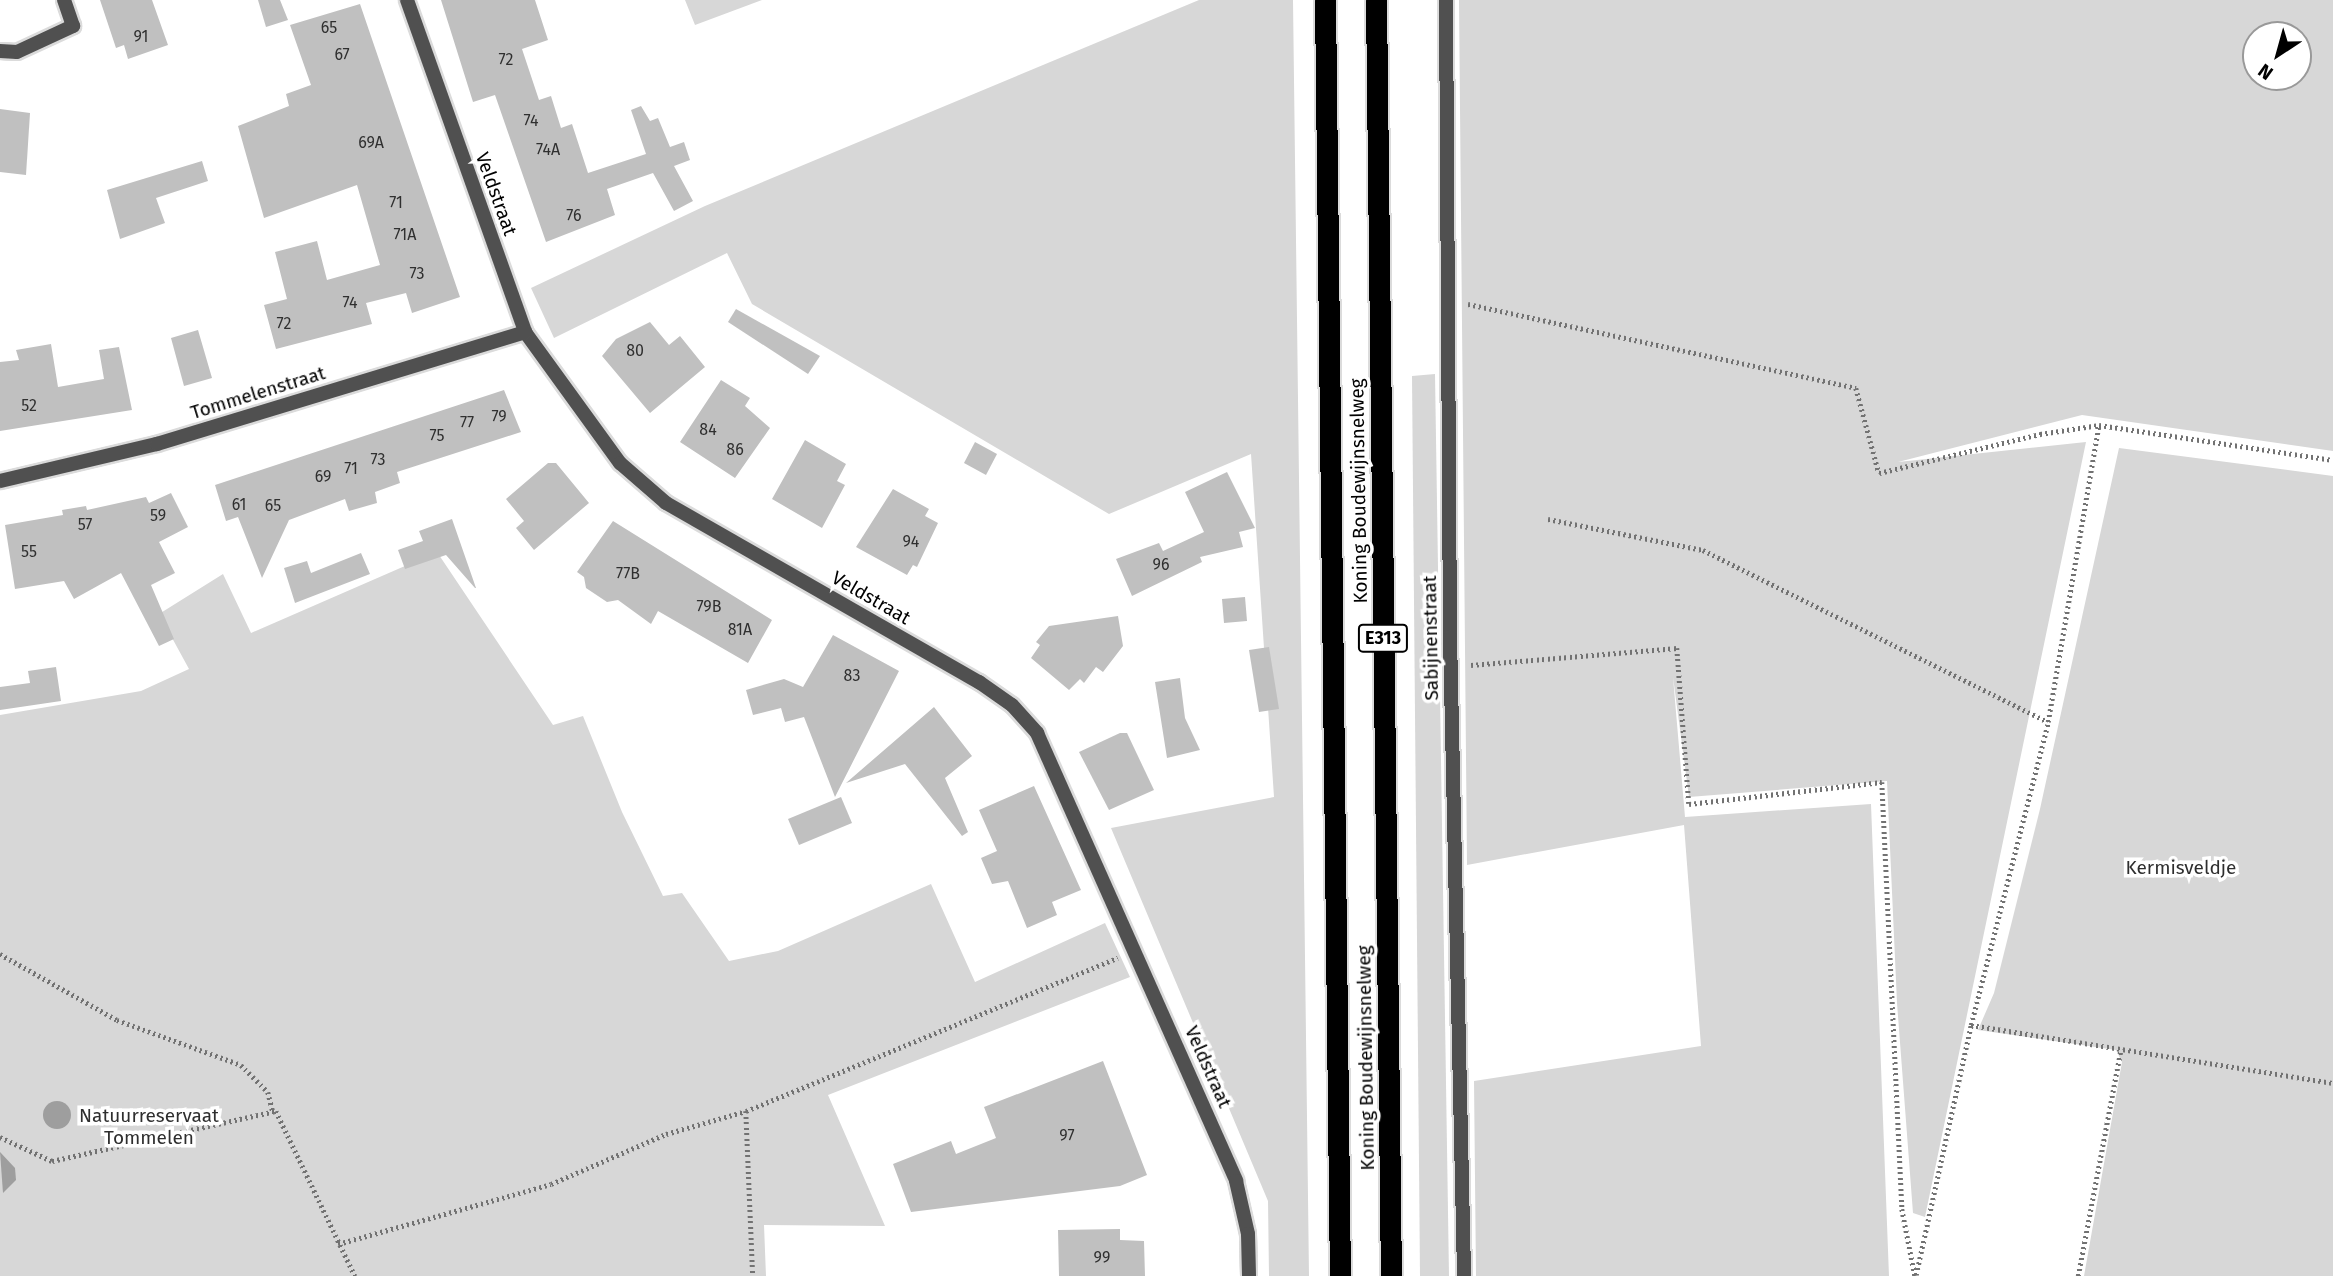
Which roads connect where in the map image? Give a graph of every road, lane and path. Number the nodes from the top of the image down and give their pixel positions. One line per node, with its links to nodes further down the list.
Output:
1 (64, 0): 6 (street)
2 (407, 0): 8 (street, Veldstraat)
3 (1325, 0): 27 (highway, Koning Boudewijnsnelweg / E313)
4 (1376, 0): 28 (highway, Koning Boudewijnsnelweg / E313)
5 (1446, 0): 29 (street, Sabijnenstraat)
6 (0, 51)
7 (1462, 316): 9 (path)
8 (525, 332): 11 (street, Tommelenstraat); 15 (street, Veldstraat)
9 (2099, 425): 10 (path); 14 (path)
10 (2333, 460)
11 (0, 481)
12 (1548, 519): 14 (path)
13 (1467, 651): 30 (path)
14 (2048, 722): 17 (path)
15 (1135, 951): 20 (path); 26 (street, Veldstraat)
16 (0, 954): 21 (path)
17 (1971, 1025): 18 (path); 30 (path)
18 (2121, 1049): 19 (path); 31 (path)
19 (2333, 1083)
20 (746, 1111): 23 (path); 25 (path)
21 (273, 1112): 22 (path); 23 (path)
22 (0, 1137)
23 (338, 1244): 24 (path)
24 (355, 1276)
25 (753, 1276)
26 (1249, 1276)
27 (1340, 1276)
28 (1391, 1276)
29 (1464, 1276)
30 (1915, 1276)
31 (2078, 1276)

